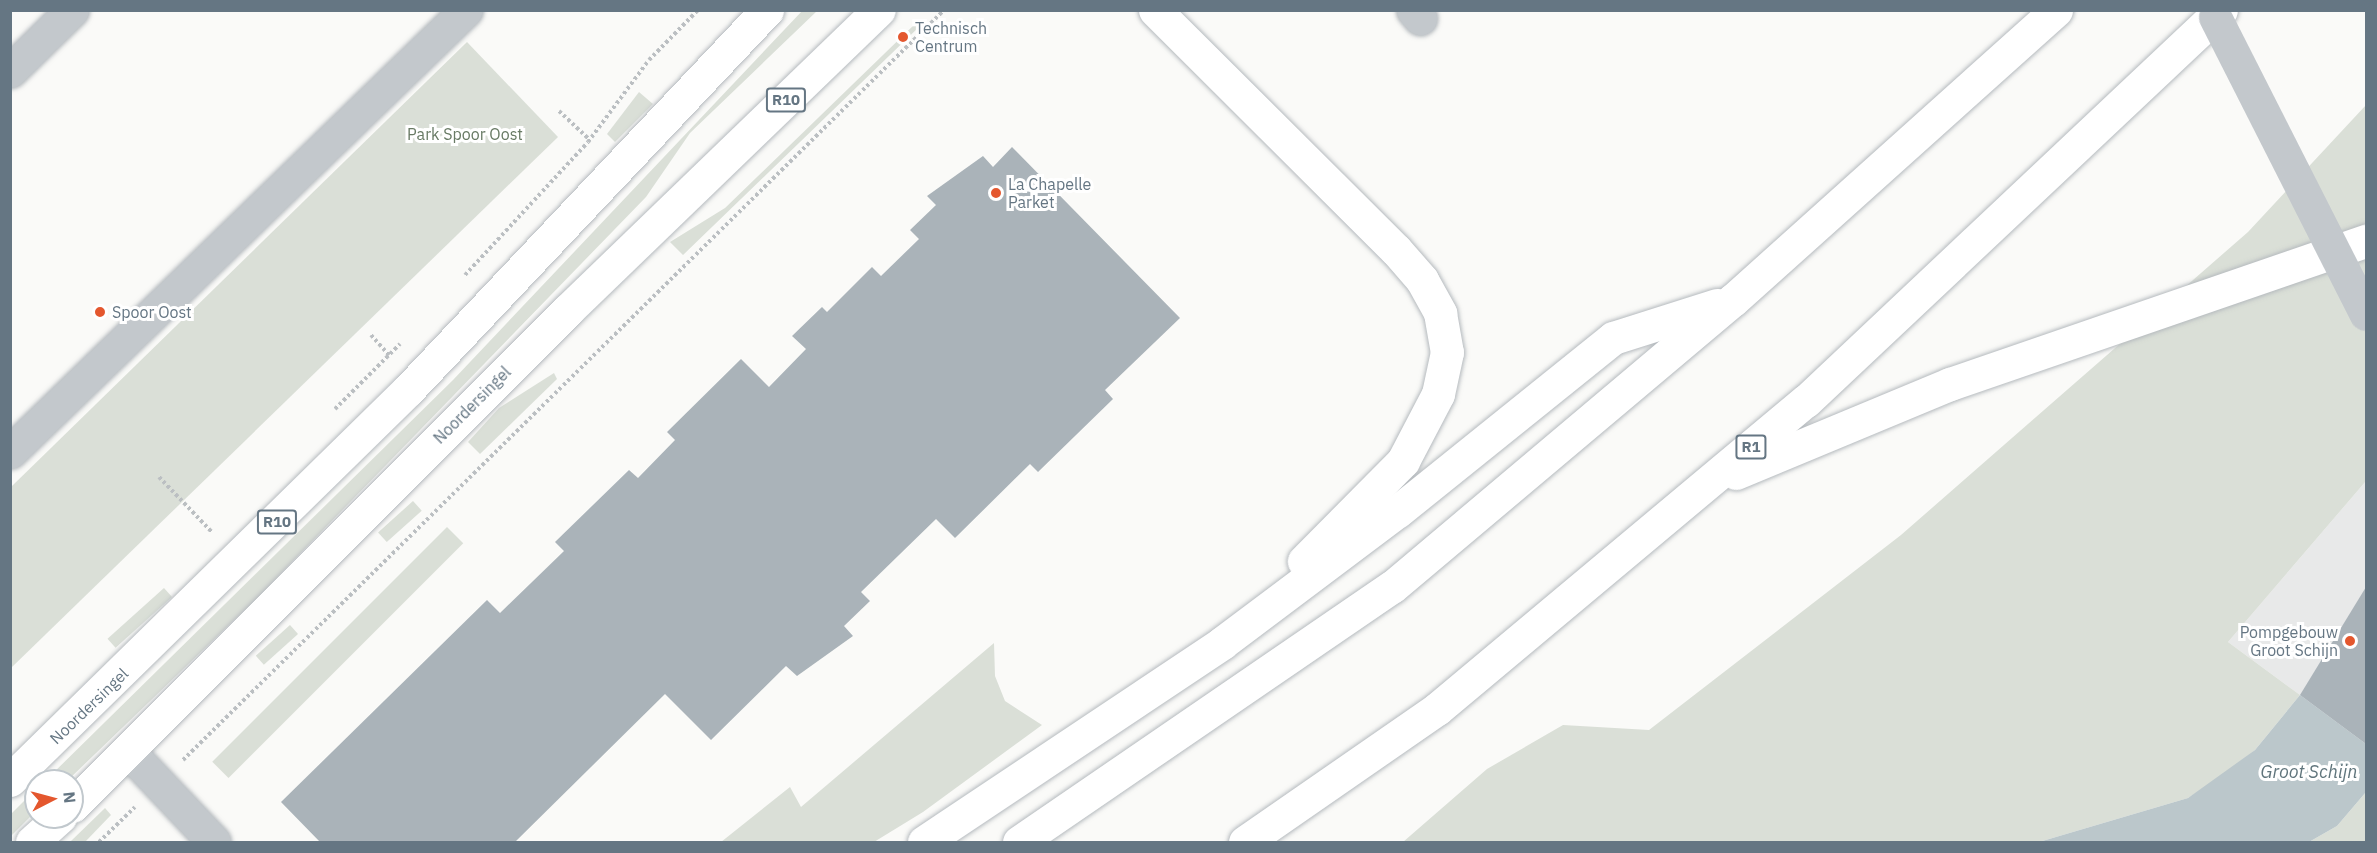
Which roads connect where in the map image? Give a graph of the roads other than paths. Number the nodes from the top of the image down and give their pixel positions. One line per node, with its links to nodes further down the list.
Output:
1 (72, 10): 8 (lane)
2 (466, 10): 12 (lane)
3 (767, 10): 16 (main road, Noordersingel / R10)
4 (879, 10): 15 (main road, Noordersingel / R10)
5 (1155, 10): 14 (main road)
6 (2056, 10): 10 (main road)
7 (2218, 14): 11 (lane, bridge); 13 (main road, R1)
8 (10, 71)
9 (2367, 241): 13 (main road, R1)
10 (1733, 300): 14 (main road); 22 (main road)
11 (2367, 314)
12 (10, 452)
13 (1704, 486): 23 (main road, R1)
14 (1222, 643): 21 (main road)
15 (128, 751): 17 (main road, Noordersingel / R10); 20 (lane)
16 (10, 780)
17 (84, 794)
18 (47, 829): 19 (main road)
19 (32, 843)
20 (214, 843)
21 (924, 843)
22 (1018, 843)
23 (1245, 843)

